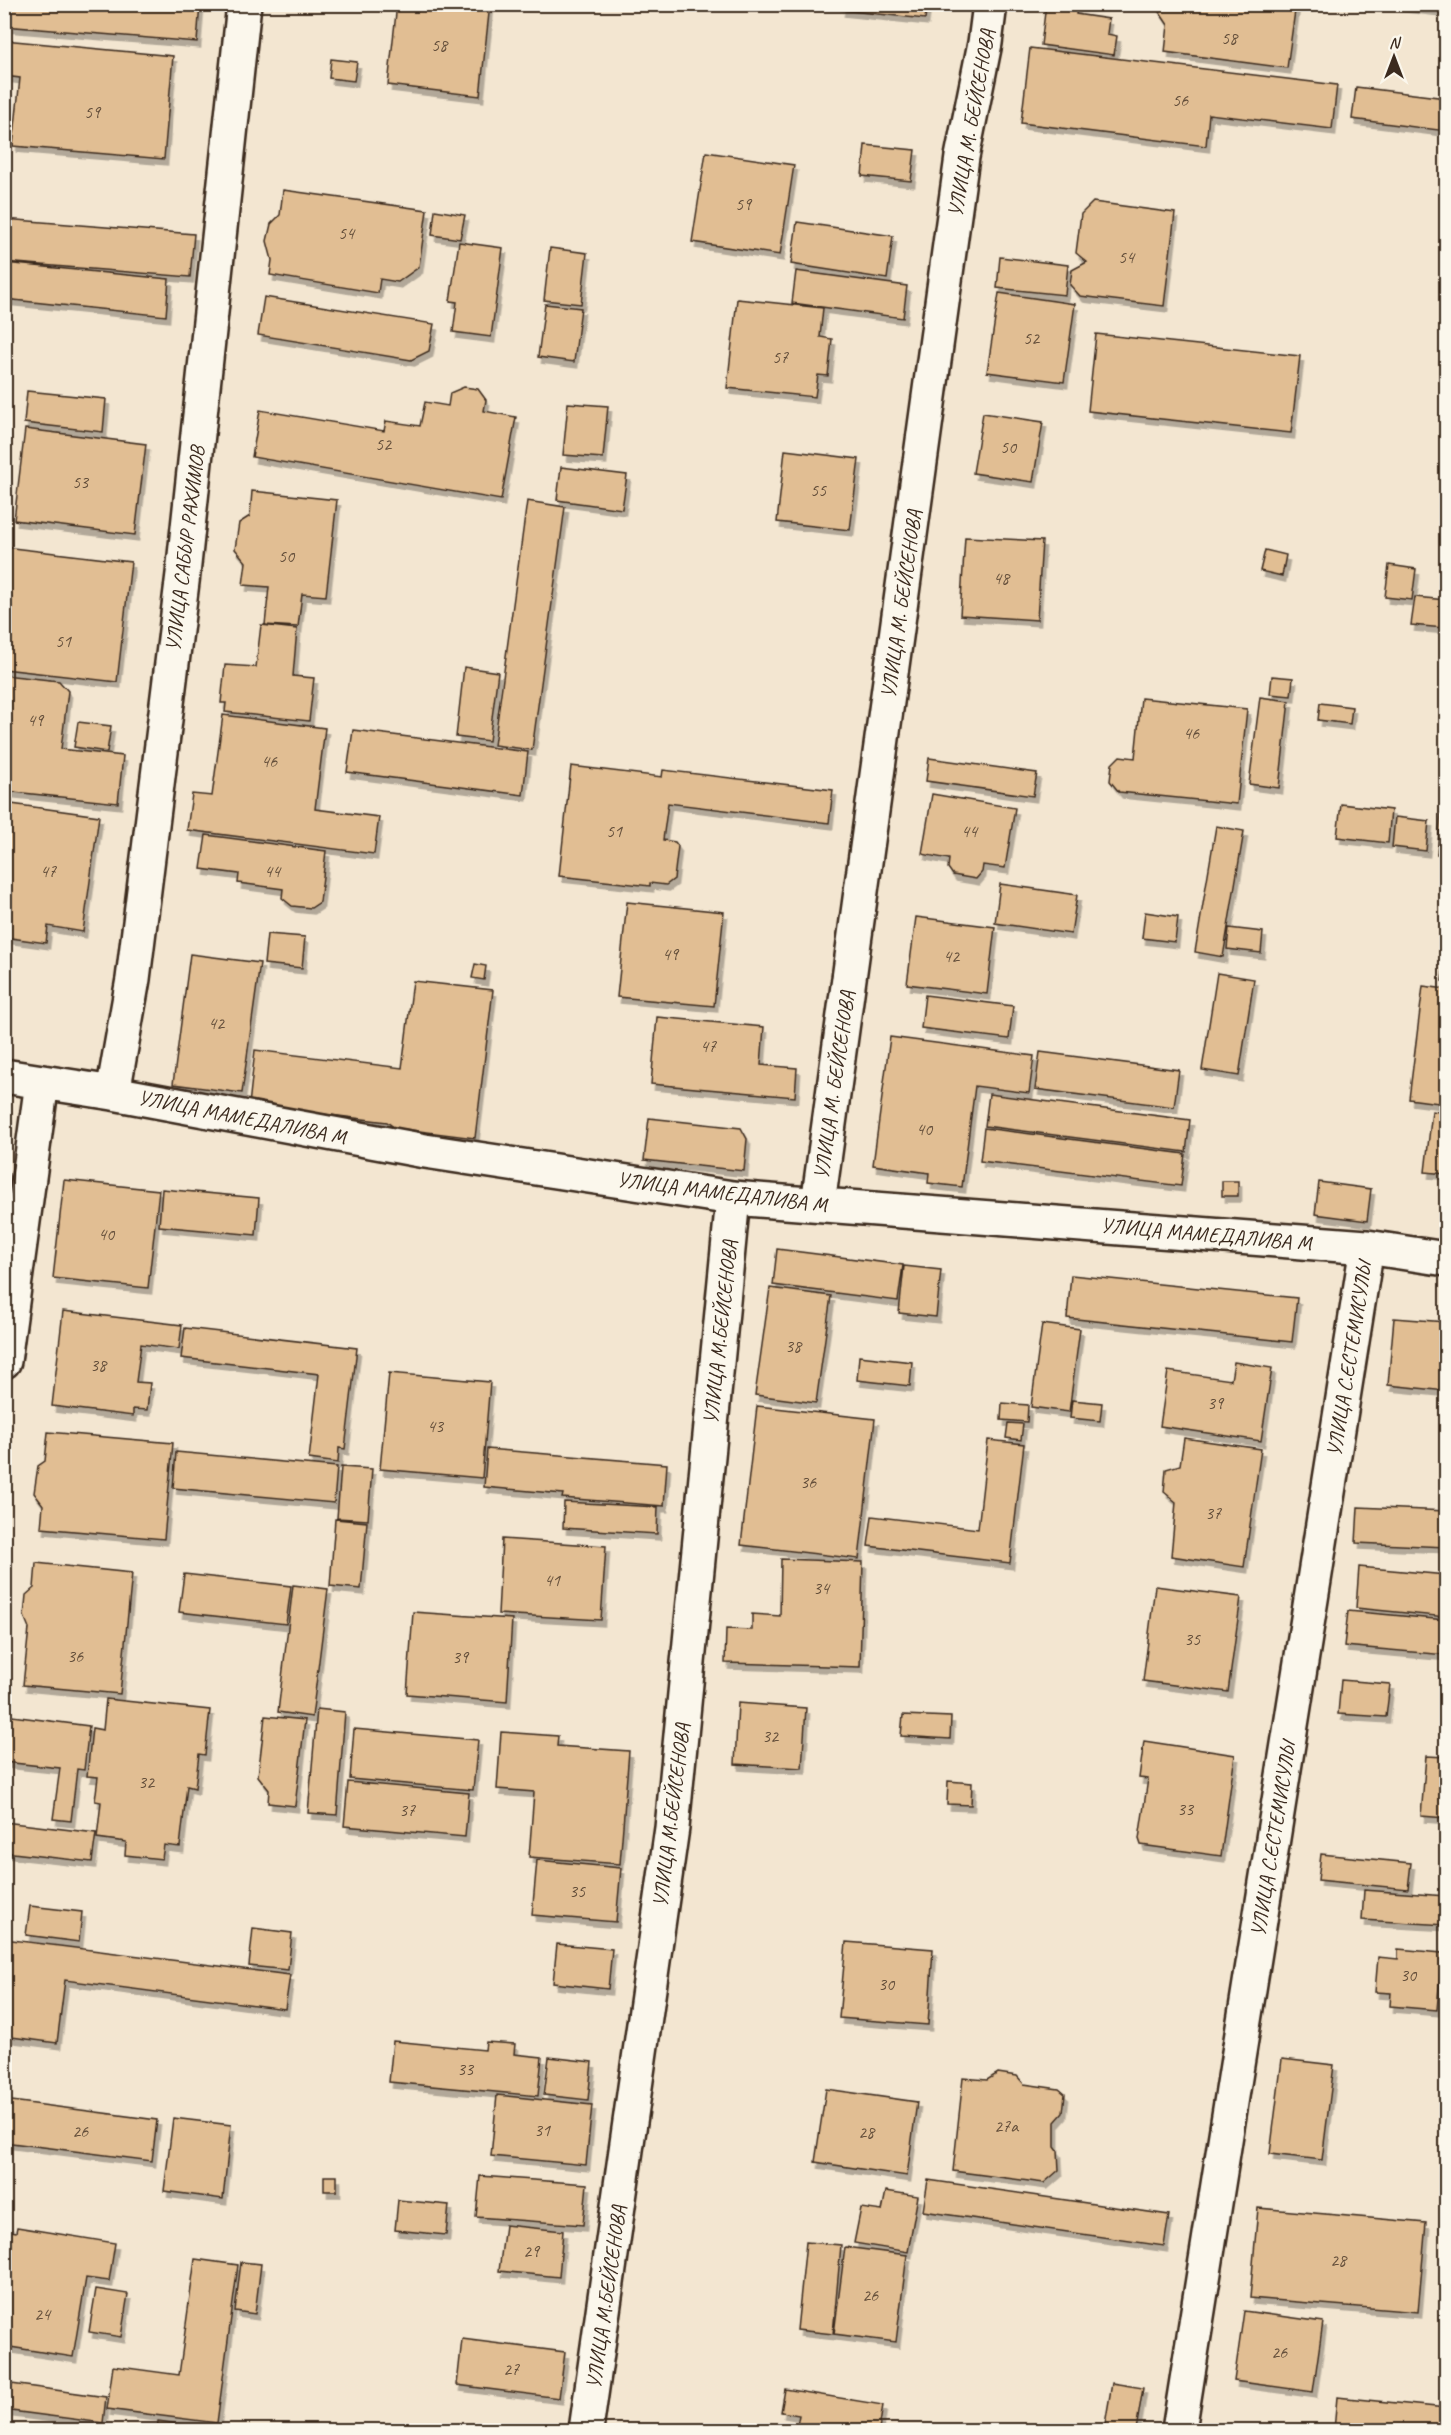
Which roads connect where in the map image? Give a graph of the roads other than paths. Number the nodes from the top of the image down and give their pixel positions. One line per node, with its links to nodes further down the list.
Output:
1 (244, 4): 5 (street, УЛИЦА САБЫР РАХИМОВ)
2 (990, 4): 7 (street, УЛИЦА М. БЕЙСЕНОВА)
3 (4, 1076): 4 (street, УЛИЦА МАМЕДАЛИВА М)
4 (42, 1082): 5 (street, УЛИЦА МАМЕДАЛИВА М); 10 (street)
5 (113, 1093): 6 (street, УЛИЦА МАМЕДАЛИВА М)
6 (734, 1197): 7 (street, УЛИЦА МАМЕДАЛИВА М); 11 (street, УЛИЦА М.БЕЙСЕНОВА)
7 (818, 1204): 8 (street, УЛИЦА МАМЕДАЛИВА М)
8 (1367, 1247): 9 (street, УЛИЦА МАМЕДАЛИВА М); 12 (street, УЛИЦА С.ЕСТЕМИСУЛЫ)
9 (1446, 1259)
10 (4, 1361)
11 (586, 2430)
12 (1179, 2430)

